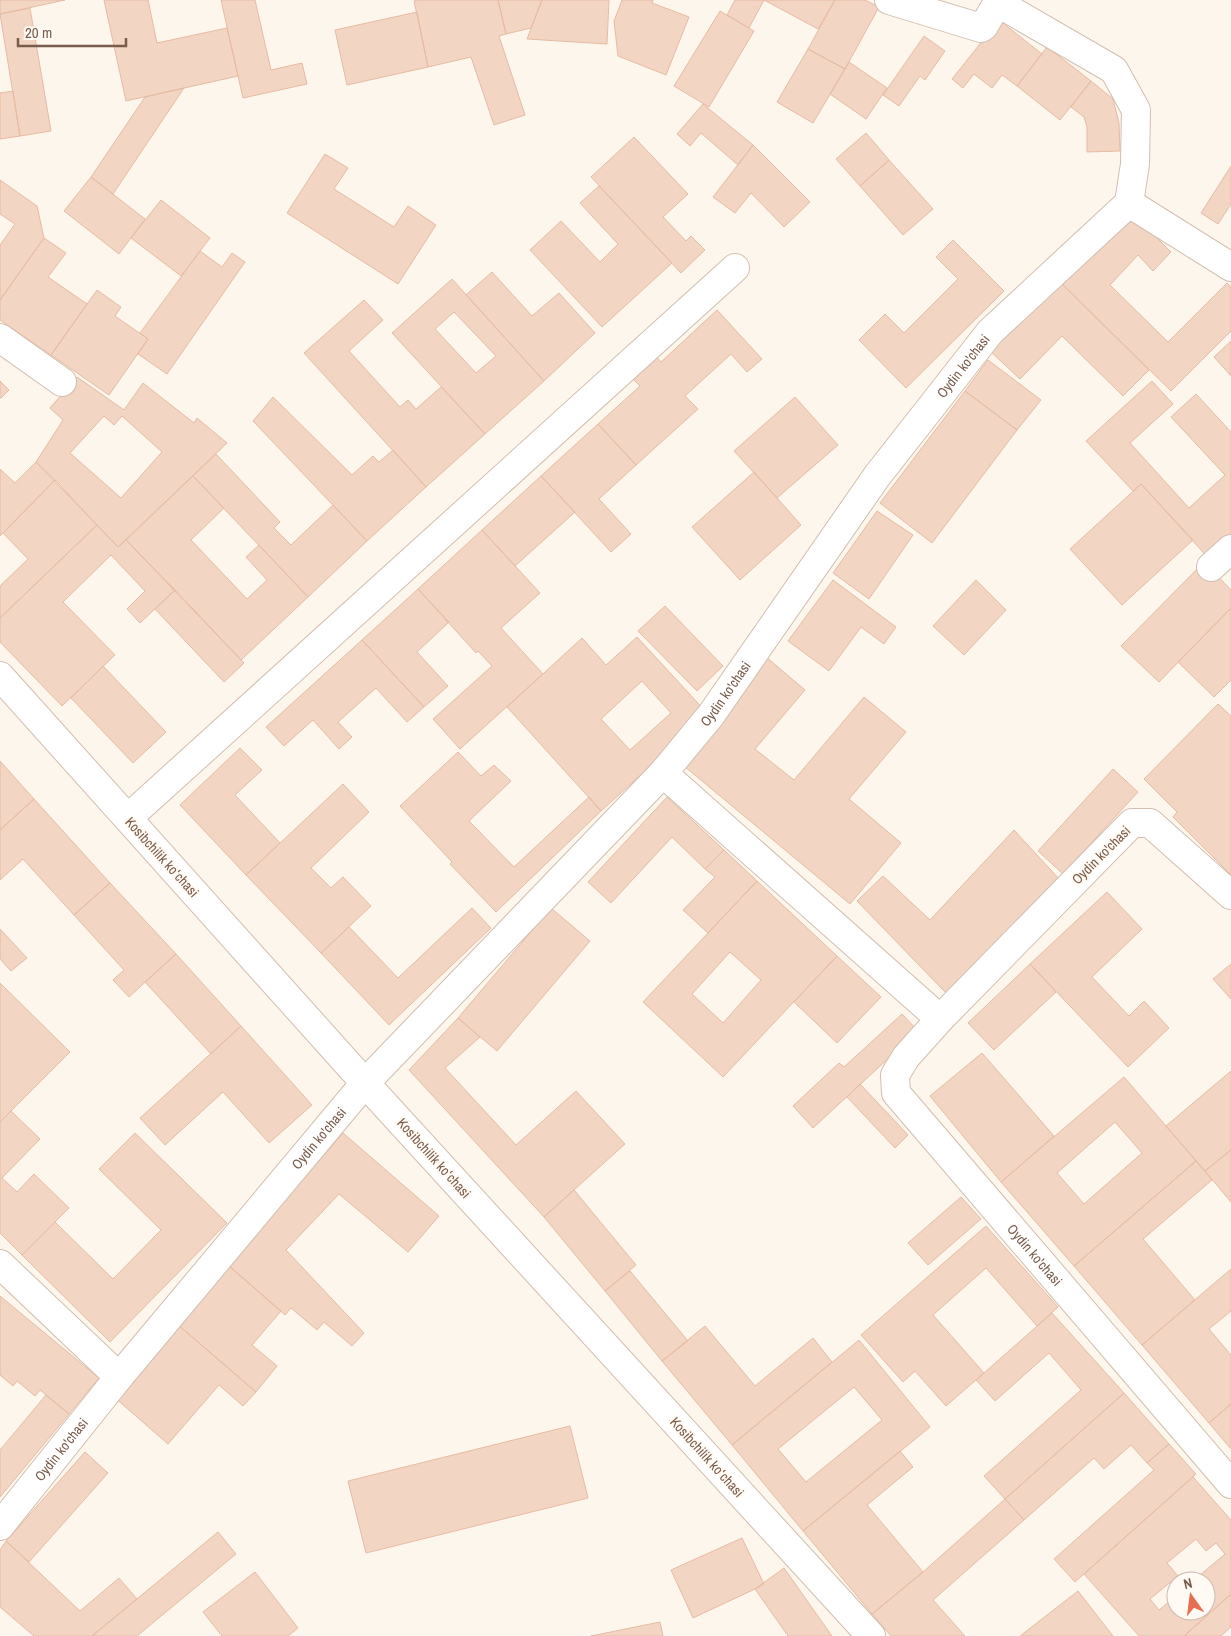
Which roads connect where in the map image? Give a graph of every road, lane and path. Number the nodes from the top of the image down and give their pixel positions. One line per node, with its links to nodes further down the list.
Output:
1 (889, 0): 2 (street)
2 (999, 2): 3 (street)
3 (1129, 203): 4 (street); 11 (street, Oydin ko'chasi)
4 (1231, 267)
5 (735, 268): 12 (street)
6 (0, 338): 7 (street)
7 (62, 382)
8 (1231, 549): 9 (street)
9 (1211, 567)
10 (0, 676): 12 (street, Kosibchilik koʻchasi)
11 (663, 773): 14 (street); 15 (street, Oydin ko'chasi)
12 (128, 818): 15 (street, Kosibchilik koʻchasi)
13 (1231, 895): 14 (street, Oydin ko'chasi)
14 (940, 1019): 18 (street, Oydin ko'chasi)
15 (365, 1083): 17 (street, Oydin ko'chasi); 20 (street, Kosibchilik koʻchasi)
16 (0, 1264): 17 (street)
17 (119, 1377): 19 (street, Oydin ko'chasi)
18 (1231, 1484)
19 (0, 1526)
20 (871, 1636)

